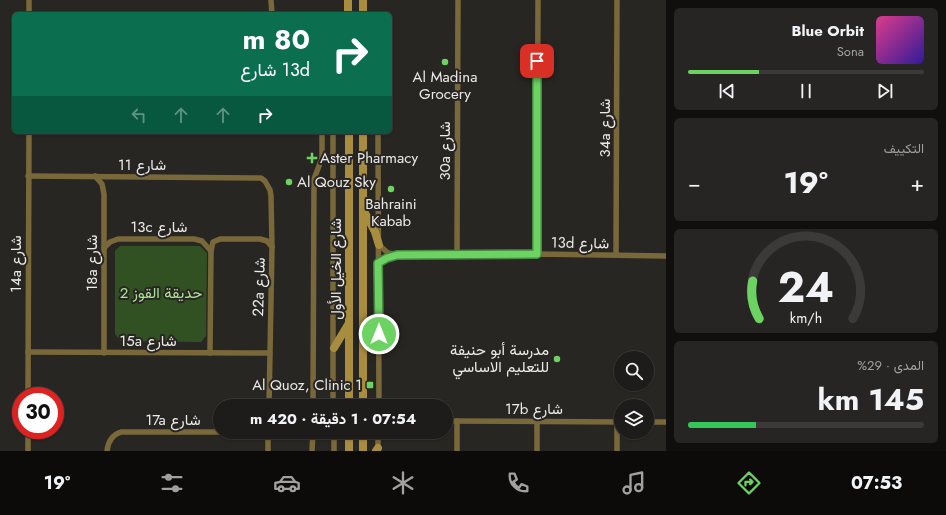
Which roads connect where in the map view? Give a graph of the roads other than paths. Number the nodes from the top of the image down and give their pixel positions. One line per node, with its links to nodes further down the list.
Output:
1 (28, 0): 8 (street)
2 (271, 0): 9 (street)
3 (363, 0): 11 (main road)
4 (458, 0): 28 (street, 30a شارع)
5 (538, 0): 26 (street)
6 (617, 0): 29 (street, 34a شارع)
7 (347, 1): 10 (main road)
8 (28, 12)
9 (272, 12)
10 (348, 12)
11 (363, 12)
12 (28, 134): 18 (street, 14a شارع)
13 (322, 134): 40 (street)
14 (333, 134): 33 (street)
15 (349, 134): 32 (main road, شارع الخيل الأول)
16 (363, 134): 21 (main road, شارع الخيل الأول)
17 (378, 134): 22 (street)
18 (28, 176): 19 (street, شارع 11); 34 (street, 14a شارع)
19 (95, 176): 20 (street, شارع 11); 24 (street, 18a شارع)
20 (255, 178): 23 (street, 22a شارع)
21 (363, 210): 22 (main road); 43 (main road, شارع الخيل الأول)
22 (379, 245): 27 (street, 13d شارع); 31 (street)
23 (272, 247): 25 (street); 37 (street, 22a شارع)
24 (104, 248): 25 (street, 13c شارع); 35 (street, 18a شارع)
25 (210, 251): 36 (street)
26 (537, 254): 28 (street, 13d شارع); 29 (street, 13d شارع)
27 (397, 255): 28 (street, 13d شارع); 31 (street, 13d شارع)
28 (457, 255)
29 (616, 255): 30 (street, 13d شارع)
30 (666, 256)
31 (378, 263): 44 (street)
32 (350, 320): 33 (main road); 42 (main road, شارع الخيل الأول)
33 (334, 348): 41 (street)
34 (28, 352): 35 (street, 15a شارع); 38 (street, 14a شارع)
35 (104, 353): 36 (street, 15a شارع)
36 (210, 353): 37 (street, 15a شارع)
37 (269, 353): 39 (street, 22a شارع)
38 (28, 387)
39 (269, 399)
40 (313, 399)
41 (333, 399)
42 (349, 399)
43 (363, 399)
44 (378, 399)
45 (453, 421): 46 (street, 17b شارع)
46 (457, 421): 47 (street, 17b شارع); 68 (street)
47 (537, 421): 48 (street, 17b شارع); 69 (street)
48 (614, 422)
49 (654, 422): 50 (street)
50 (666, 422)
51 (213, 432): 62 (street, 17a شارع)
52 (28, 439): 61 (street)
53 (268, 439): 63 (street)
54 (313, 439): 64 (street)
55 (334, 439): 65 (street)
56 (349, 439): 66 (main road)
57 (363, 439): 67 (main road)
58 (378, 439): 60 (street)
59 (618, 439): 70 (street)
60 (378, 450)
61 (28, 451)
62 (107, 451)
63 (268, 451)
64 (312, 451)
65 (334, 451)
66 (349, 451)
67 (363, 451)
68 (457, 451)
69 (537, 451)
70 (617, 451)

